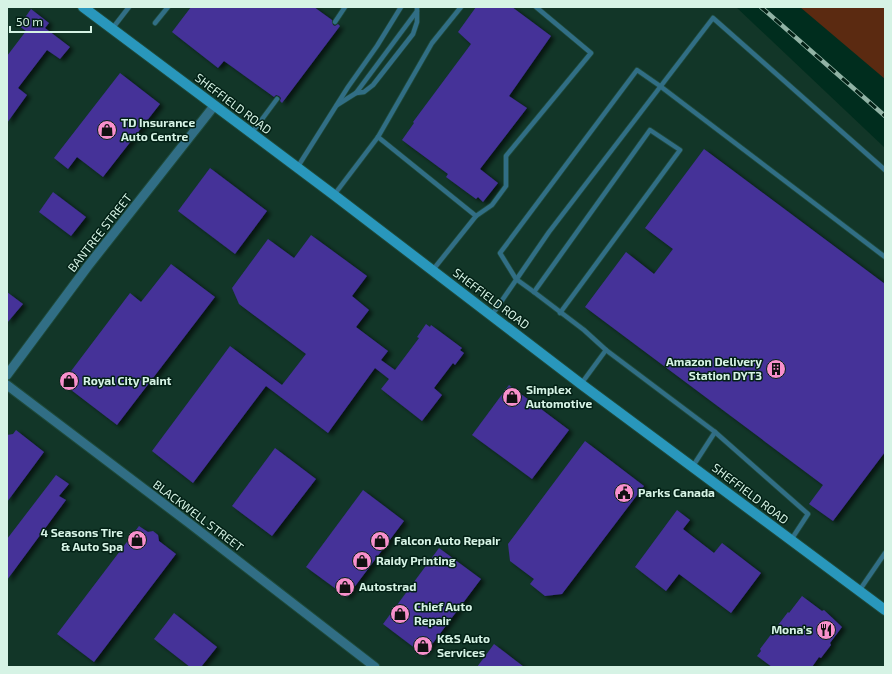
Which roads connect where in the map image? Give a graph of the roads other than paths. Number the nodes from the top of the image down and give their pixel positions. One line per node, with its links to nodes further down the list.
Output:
1 (83, 7): 11 (street, SHEFFIELD ROAD)
2 (129, 7): 11 (lane)
3 (168, 7): 10 (lane)
4 (345, 7): 9 (lane)
5 (401, 7): 16 (lane)
6 (461, 7): 18 (lane)
7 (536, 7): 22 (lane)
8 (417, 9): 13 (lane); 13 (lane)
9 (335, 22)
10 (155, 23)
11 (112, 28): 15 (street, SHEFFIELD ROAD)
12 (660, 86): 20 (lane); 23 (lane); 25 (lane); 25 (lane)
13 (356, 93): 16 (lane)
14 (277, 99): 17 (lane)
15 (214, 106): 17 (street, SHEFFIELD ROAD); 30 (street, BANTREE STREET)
16 (335, 106): 19 (lane)
17 (251, 134): 19 (street, SHEFFIELD ROAD)
18 (378, 137): 21 (lane); 22 (lane)
19 (297, 168): 21 (street, SHEFFIELD ROAD)
20 (885, 170)
21 (334, 195): 24 (street, SHEFFIELD ROAD)
22 (476, 216): 24 (lane)
23 (885, 257)
24 (432, 270): 28 (street, SHEFFIELD ROAD)
25 (516, 280): 26 (lane); 28 (lane)
26 (534, 292): 27 (lane); 27 (lane)
27 (560, 313): 29 (lane)
28 (492, 315): 31 (street, SHEFFIELD ROAD)
29 (606, 350): 31 (lane); 33 (lane)
30 (7, 376)
31 (581, 384): 34 (street, SHEFFIELD ROAD)
32 (7, 385): 39 (street, BLACKWELL STREET)
33 (714, 432): 34 (lane); 35 (lane)
34 (692, 467): 35 (street, SHEFFIELD ROAD)
35 (791, 540): 37 (street, SHEFFIELD ROAD)
36 (885, 553): 37 (lane)
37 (859, 591): 38 (street, SHEFFIELD ROAD)
38 (885, 610)
39 (375, 667)

